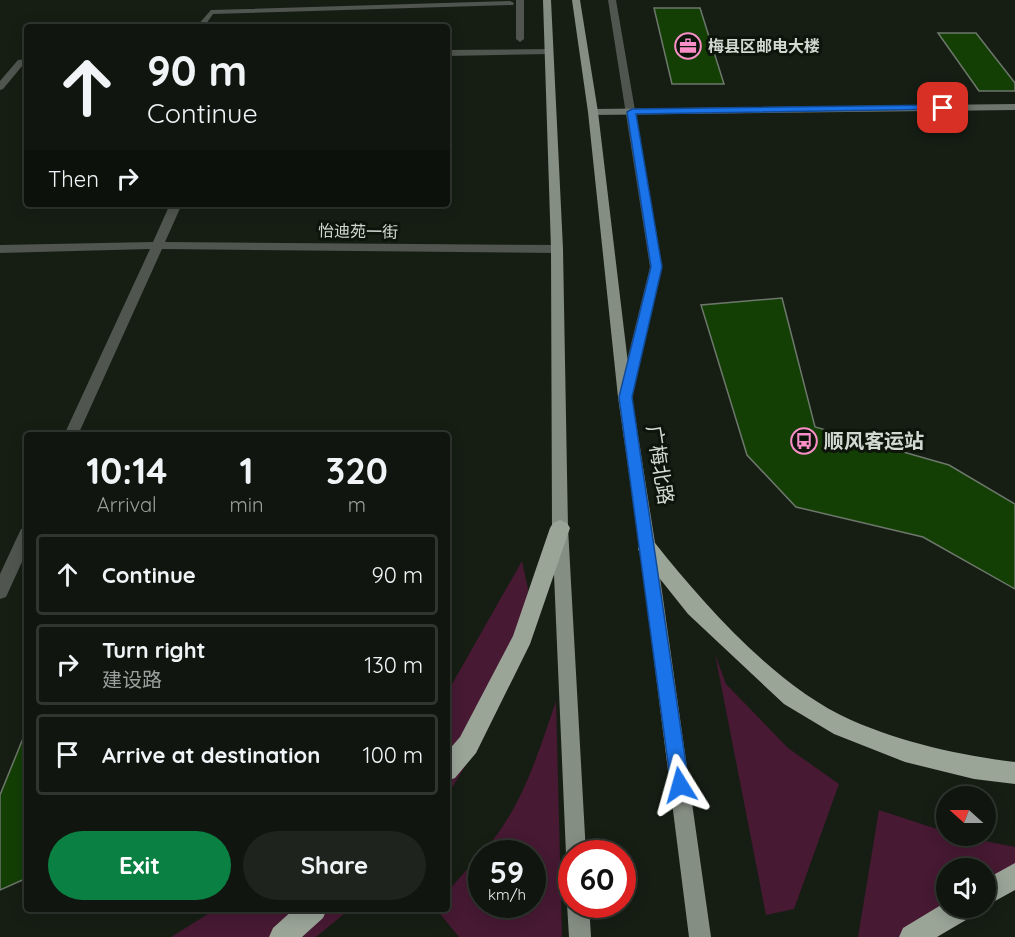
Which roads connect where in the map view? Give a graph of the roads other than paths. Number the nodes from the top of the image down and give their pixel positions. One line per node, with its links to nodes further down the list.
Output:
1 (519, 0): 7 (street)
2 (547, 0): 8 (main road)
3 (576, 0): 13 (main road, 广梅北路)
4 (612, 0): 14 (street)
5 (510, 3): 6 (street)
6 (202, 24)
7 (520, 39)
8 (549, 51): 9 (street); 18 (main road)
9 (450, 53)
10 (24, 62): 11 (street)
11 (0, 87)
12 (1015, 107): 14 (street)
13 (592, 112): 14 (street); 19 (main road, 广梅北路)
14 (632, 112): 19 (street)
15 (175, 207): 16 (street)
16 (158, 245): 17 (street, 怡迪苑一街); 18 (street, 怡迪苑一街); 20 (street)
17 (0, 249)
18 (557, 249): 21 (main road)
19 (625, 397): 23 (main road, 广梅北路)
20 (72, 432)
21 (560, 528): 25 (highway); 27 (main road)
22 (24, 540): 24 (street)
23 (648, 549): 26 (highway); 35 (main road, 广梅北路)
24 (0, 592)
25 (450, 766)
26 (1015, 773)
27 (575, 840)
28 (1015, 876): 29 (highway)
29 (996, 887)
30 (311, 912): 33 (highway)
31 (579, 918): 34 (main road)
32 (945, 918): 36 (highway)
33 (282, 937)
34 (580, 937)
35 (700, 937)
36 (912, 937)

